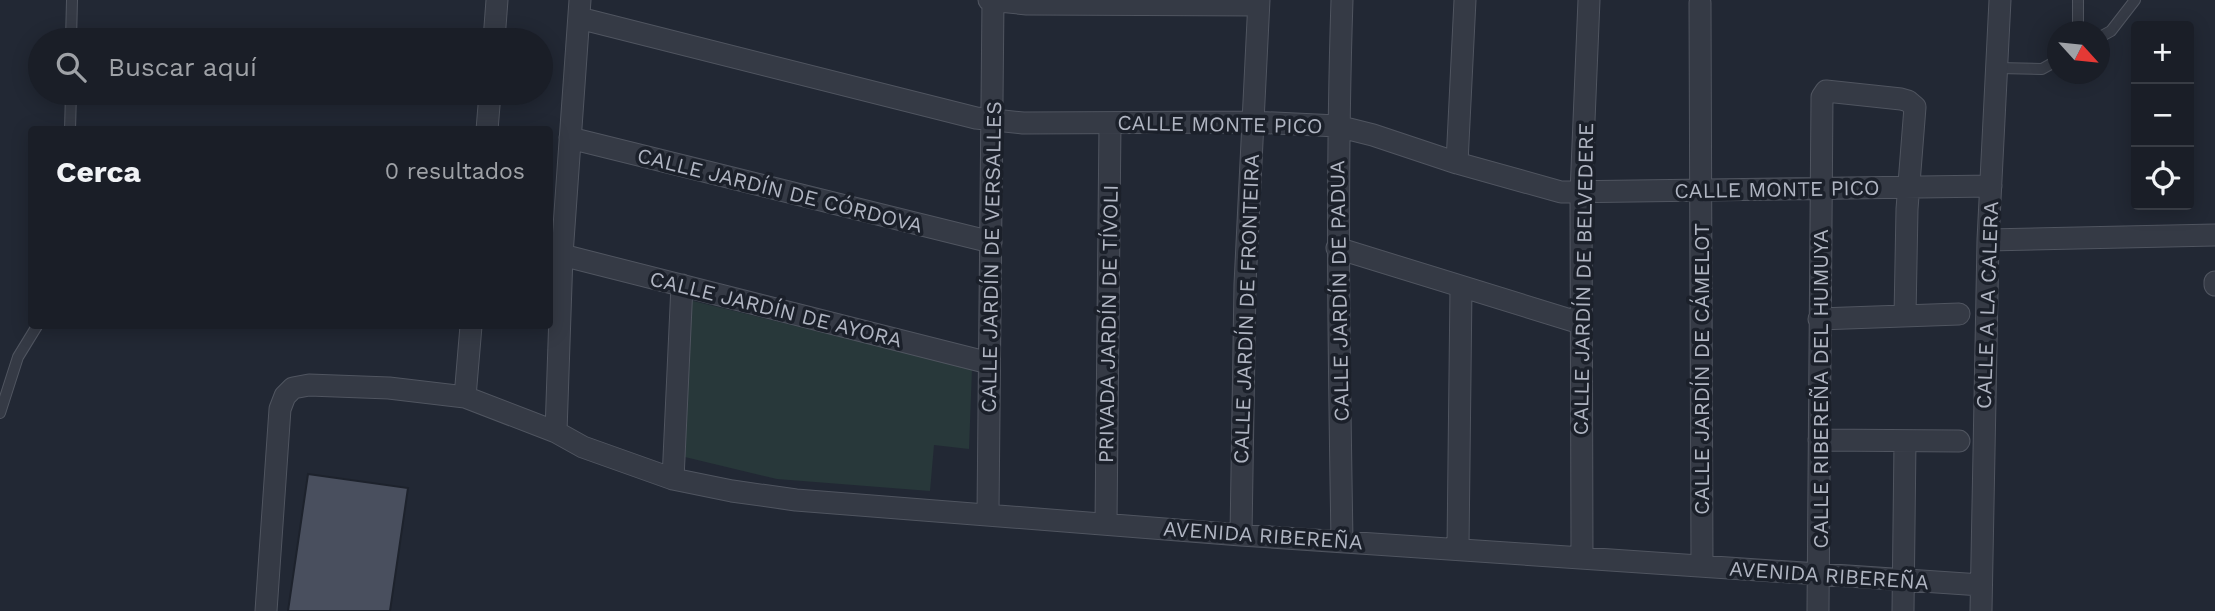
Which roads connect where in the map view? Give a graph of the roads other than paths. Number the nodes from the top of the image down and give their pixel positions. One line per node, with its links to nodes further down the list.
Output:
1 (72, 0): 14 (lane)
2 (497, 0): 15 (street)
3 (992, 0): 10 (street); 21 (street, CALLE JARDÍN DE VERSALLES)
4 (1342, 0): 26 (street, CALLE JARDÍN DE PADUA)
5 (1465, 0): 28 (street)
6 (1589, 0): 33 (street, CALLE JARDÍN DE BELVEDERE)
7 (2000, 0): 18 (street, CALLE A LA CALERA)
8 (2078, 0): 13 (lane)
9 (2134, 0): 16 (lane)
10 (1259, 2): 22 (street, CALLE JARDÍN DE FRONTEIRA)
11 (1700, 3): 32 (street, CALLE JARDÍN DE CÁMELOT)
12 (580, 9): 21 (street, CALLE MONTE PICO); 27 (street)
13 (2078, 21)
14 (71, 28)
15 (495, 28)
16 (2110, 31)
17 (2047, 66): 18 (lane)
18 (1998, 68): 29 (street, CALLE A LA CALERA)
19 (71, 105): 24 (lane)
20 (489, 105): 25 (street)
21 (992, 121): 23 (street, CALLE MONTE PICO); 36 (street, CALLE JARDÍN DE VERSALLES)
22 (1252, 122): 23 (street, CALLE MONTE PICO); 26 (street, CALLE MONTE PICO); 57 (street, CALLE JARDÍN DE FRONTEIRA)
23 (1110, 123): 56 (street, PRIVADA JARDÍN DE TÍVOLI)
24 (70, 126)
25 (487, 126)
26 (1337, 126): 28 (street, CALLE MONTE PICO); 37 (street, CALLE JARDÍN DE PADUA)
27 (570, 138): 36 (street, CALLE JARDÍN DE CÓRDOVA); 38 (street)
28 (1457, 163): 33 (street, CALLE MONTE PICO)
29 (1991, 186): 30 (street, CALLE MONTE PICO); 35 (street, CALLE A LA CALERA)
30 (1909, 187): 31 (street, CALLE MONTE PICO); 31 (street, CALLE RIBEREÑA DEL HUMUYA); 42 (street, CALLE RIBEREÑA DEL HUMUYA)
31 (1821, 188): 32 (street, CALLE MONTE PICO); 43 (street, CALLE RIBEREÑA DEL HUMUYA)
32 (1700, 190): 33 (street, CALLE MONTE PICO); 61 (street, CALLE JARDÍN DE CÁMELOT)
33 (1581, 193): 44 (street, CALLE JARDÍN DE BELVEDERE)
34 (2215, 235): 35 (street)
35 (1988, 240): 64 (street, CALLE A LA CALERA)
36 (990, 242): 47 (street, CALLE JARDÍN DE VERSALLES)
37 (1337, 248): 40 (street); 58 (street, CALLE JARDÍN DE PADUA)
38 (562, 255): 39 (street, CALLE JARDÍN DE AYORA); 50 (street)
39 (682, 285): 47 (street, CALLE JARDÍN DE AYORA); 54 (street)
40 (1461, 286): 44 (street); 59 (street)
41 (1959, 314): 42 (street)
42 (1905, 316): 43 (street)
43 (1819, 319): 51 (street, CALLE RIBEREÑA DEL HUMUYA)
44 (1580, 323): 60 (street, CALLE JARDÍN DE BELVEDERE)
45 (35, 329): 49 (lane)
46 (471, 329): 48 (street)
47 (989, 363): 55 (street, CALLE JARDÍN DE VERSALLES)
48 (465, 397): 50 (street, AVENIDA RIBEREÑA); 65 (street, AVENIDA RIBEREÑA)
49 (0, 413)
50 (556, 432): 54 (street, AVENIDA RIBEREÑA)
51 (1819, 440): 52 (street); 62 (street, CALLE RIBEREÑA DEL HUMUYA)
52 (1905, 440): 53 (street); 63 (street)
53 (1959, 441)
54 (673, 479): 55 (street, AVENIDA RIBEREÑA)
55 (988, 514): 56 (street, AVENIDA RIBEREÑA)
56 (1106, 524): 57 (street, AVENIDA RIBEREÑA)
57 (1241, 535): 58 (street, AVENIDA RIBEREÑA)
58 (1342, 541): 59 (street, AVENIDA RIBEREÑA)
59 (1458, 548): 60 (street, AVENIDA RIBEREÑA)
60 (1582, 557): 61 (street, AVENIDA RIBEREÑA)
61 (1702, 566): 62 (street, AVENIDA RIBEREÑA)
62 (1819, 574): 63 (street, AVENIDA RIBEREÑA); 66 (street, CALLE RIBEREÑA DEL HUMUYA)
63 (1903, 580): 64 (street, AVENIDA RIBEREÑA); 67 (street)
64 (1981, 584): 68 (street, CALLE A LA CALERA)
65 (266, 611)
66 (1818, 611)
67 (1903, 611)
68 (1981, 611)

